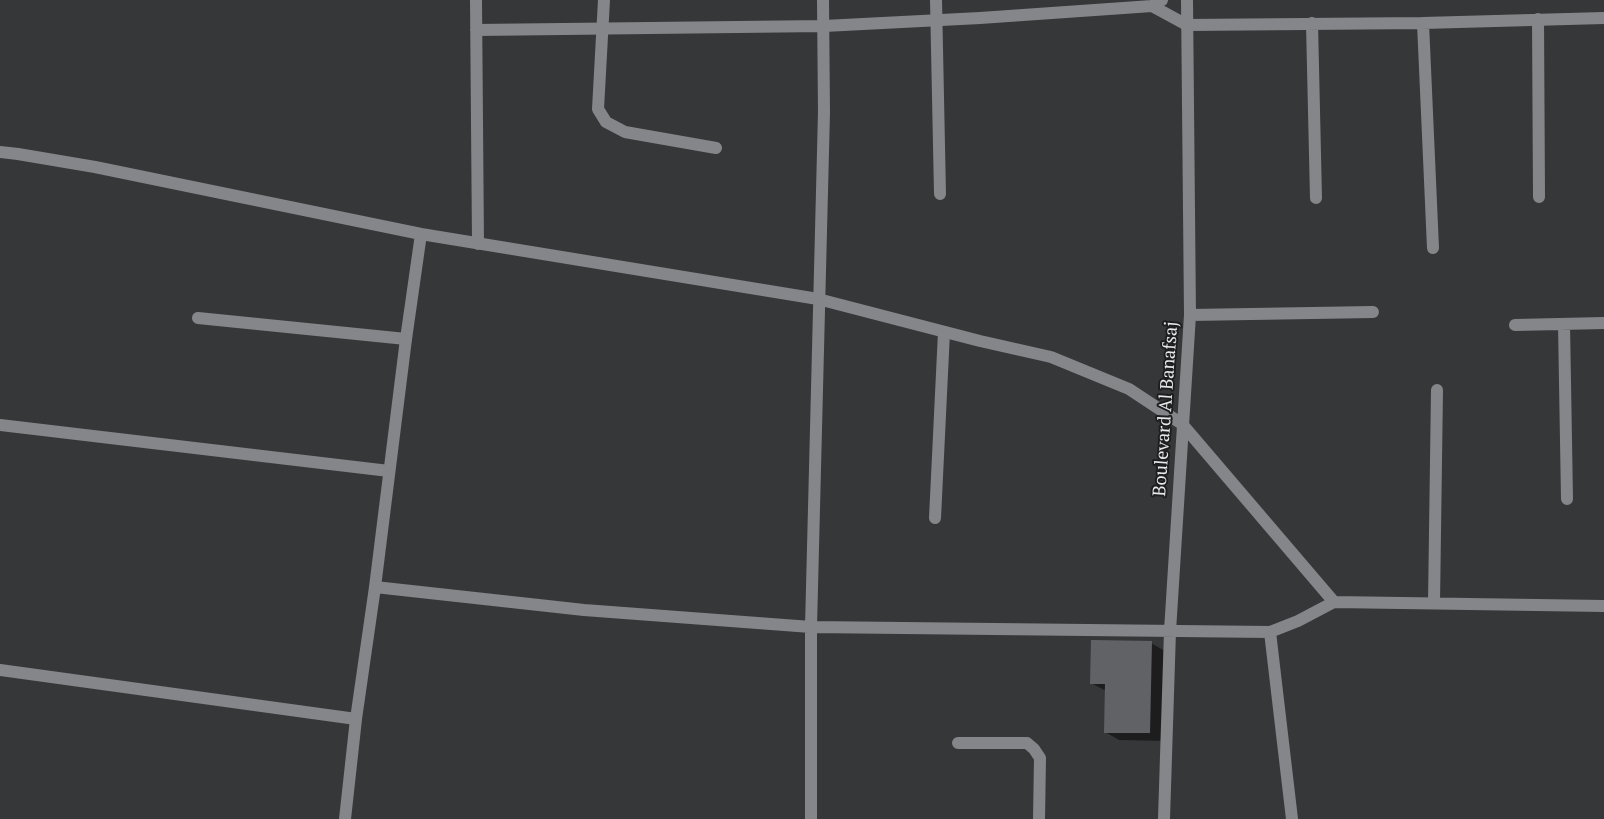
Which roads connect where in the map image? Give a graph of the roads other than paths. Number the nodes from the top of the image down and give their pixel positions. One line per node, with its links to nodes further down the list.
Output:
1 (476, 0): 15 (street)
2 (604, 0): 14 (street)
3 (822, 0): 13 (street)
4 (936, 0): 9 (street)
5 (1187, 0): 12 (street, Boulevard Al Banafsaj)
6 (1157, 3): 9 (street); 12 (street)
7 (1604, 18): 8 (street)
8 (1538, 19): 11 (street); 19 (street)
9 (937, 21): 13 (street); 18 (street)
10 (1312, 23): 11 (street); 12 (street); 20 (street)
11 (1423, 23): 23 (street)
12 (1187, 25): 26 (street, Boulevard Al Banafsaj)
13 (824, 26): 14 (street); 24 (street)
14 (603, 28): 15 (street); 16 (street)
15 (476, 30): 22 (street)
16 (716, 148)
17 (0, 152): 21 (street)
18 (940, 194)
19 (1539, 197)
20 (1316, 198)
21 (421, 234): 22 (street); 32 (street)
22 (478, 244): 24 (street)
23 (1433, 248)
24 (818, 298): 31 (street); 43 (street)
25 (1373, 312): 26 (street)
26 (1190, 315): 34 (street, Boulevard Al Banafsaj)
27 (198, 318): 32 (street)
28 (1604, 323): 29 (street)
29 (1564, 324): 30 (street); 37 (street)
30 (1515, 325)
31 (944, 332): 34 (street); 38 (street)
32 (406, 339): 36 (street)
33 (1437, 390): 41 (street)
34 (1182, 424): 40 (street); 44 (street, Boulevard Al Banafsaj)
35 (0, 425): 36 (street)
36 (389, 471): 39 (street)
37 (1567, 499)
38 (935, 518)
39 (376, 587): 43 (street); 47 (street)
40 (1334, 602): 41 (street); 45 (street)
41 (1434, 602): 42 (street)
42 (1604, 606)
43 (811, 627): 44 (street); 50 (street)
44 (1170, 631): 45 (street); 52 (street, Boulevard Al Banafsaj)
45 (1270, 632): 53 (street)
46 (0, 670): 47 (street)
47 (356, 719): 49 (street)
48 (958, 744): 51 (street)
49 (345, 819)
50 (811, 819)
51 (1039, 819)
52 (1164, 819)
53 (1292, 819)

